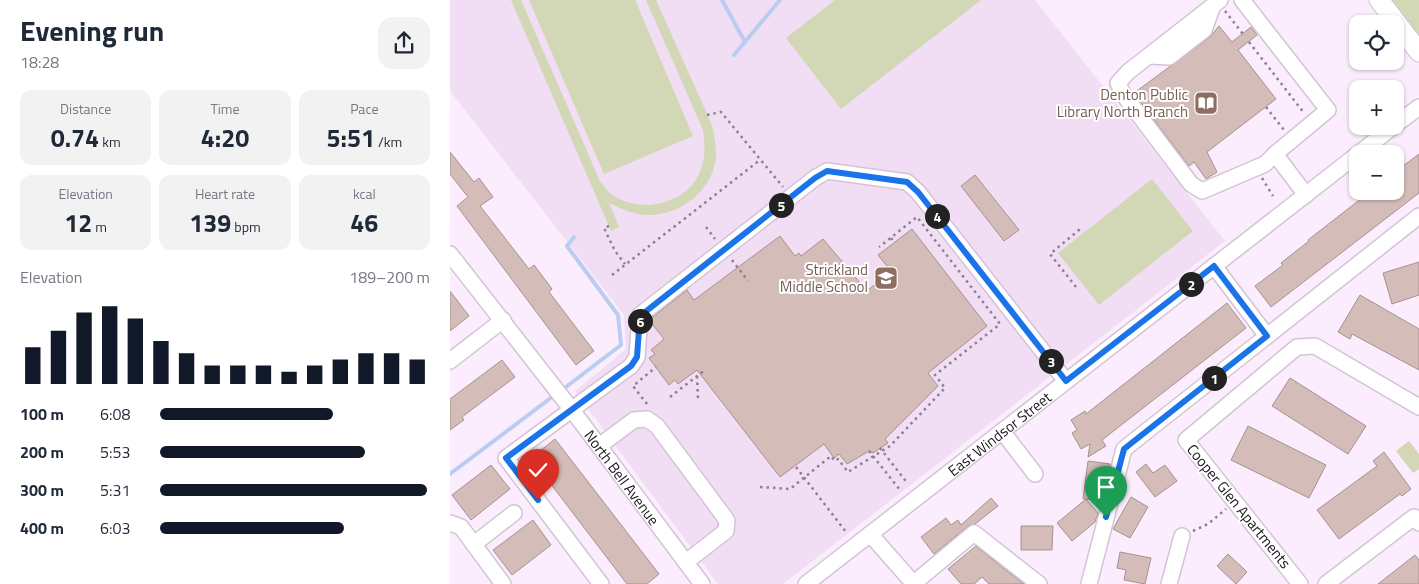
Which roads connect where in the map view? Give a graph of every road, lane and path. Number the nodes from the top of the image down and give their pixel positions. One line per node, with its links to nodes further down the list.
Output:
1 (1242, 0): 15 (street)
2 (1379, 0): 6 (main road)
3 (1219, 5): 4 (path); 15 (street)
4 (1243, 34)
5 (1249, 42): 10 (path)
6 (1419, 52)
7 (1266, 107): 12 (path)
8 (1419, 107): 11 (street, East Windsor Street)
9 (707, 115): 16 (path)
10 (1308, 117)
11 (1404, 118)
12 (1286, 134)
13 (1382, 135): 14 (street, East Windsor Street)
14 (1370, 145)
15 (1275, 154): 20 (street)
16 (760, 160): 19 (path); 32 (path)
17 (1349, 161): 20 (street, East Windsor Street)
18 (1264, 183): 21 (path)
19 (786, 188)
20 (1306, 195): 33 (street, East Windsor Street)
21 (1273, 196)
22 (1419, 216): 38 (street)
23 (609, 226): 32 (path)
24 (706, 227): 27 (path)
25 (1082, 234): 36 (path)
26 (891, 238): 28 (path); 29 (path); 53 (path)
27 (716, 240)
28 (894, 242)
29 (879, 247)
30 (450, 254): 37 (street, North Bell Avenue)
31 (728, 255): 35 (path)
32 (625, 264): 34 (path)
33 (1214, 266): 38 (street); 43 (street, East Windsor Street)
34 (612, 275)
35 (748, 281)
36 (1076, 287)
37 (503, 320): 39 (street); 48 (street, North Bell Avenue)
38 (1267, 336): 76 (street)
39 (450, 361)
40 (656, 368): 46 (path)
41 (705, 370): 42 (path)
42 (697, 376): 44 (path); 45 (path)
43 (1066, 381): 48 (street); 49 (street, East Windsor Street)
44 (670, 397)
45 (698, 399)
46 (647, 404)
47 (1419, 407): 78 (street, Cooper Glen Apartments)
48 (571, 409): 50 (street, North Bell Avenue); 71 (street)
49 (1002, 431): 56 (street); 66 (street, East Windsor Street)
50 (599, 446): 69 (street, North Bell Avenue); 69 (street)
51 (880, 448): 53 (path)
52 (869, 451): 54 (path)
53 (883, 452): 54 (path); 58 (path)
54 (874, 457): 57 (path); 60 (path)
55 (796, 467): 57 (path)
56 (1035, 474)
57 (804, 478): 59 (path); 65 (path)
58 (908, 484)
59 (760, 487)
60 (900, 490)
61 (514, 513): 68 (street)
62 (1216, 517): 67 (path)
63 (450, 523): 68 (street)
64 (1419, 523): 79 (street)
65 (846, 532)
66 (870, 534): 73 (street, East Windsor Street); 74 (street)
67 (1182, 536): 77 (street)
68 (474, 544): 70 (street)
69 (686, 562): 72 (street, North Bell Avenue)
70 (503, 584)
71 (601, 584)
72 (702, 584)
73 (806, 584)
74 (913, 584): 75 (street)
75 (1039, 584)
76 (1089, 584)
77 (1170, 584)
78 (1300, 584)
79 (1326, 584)

